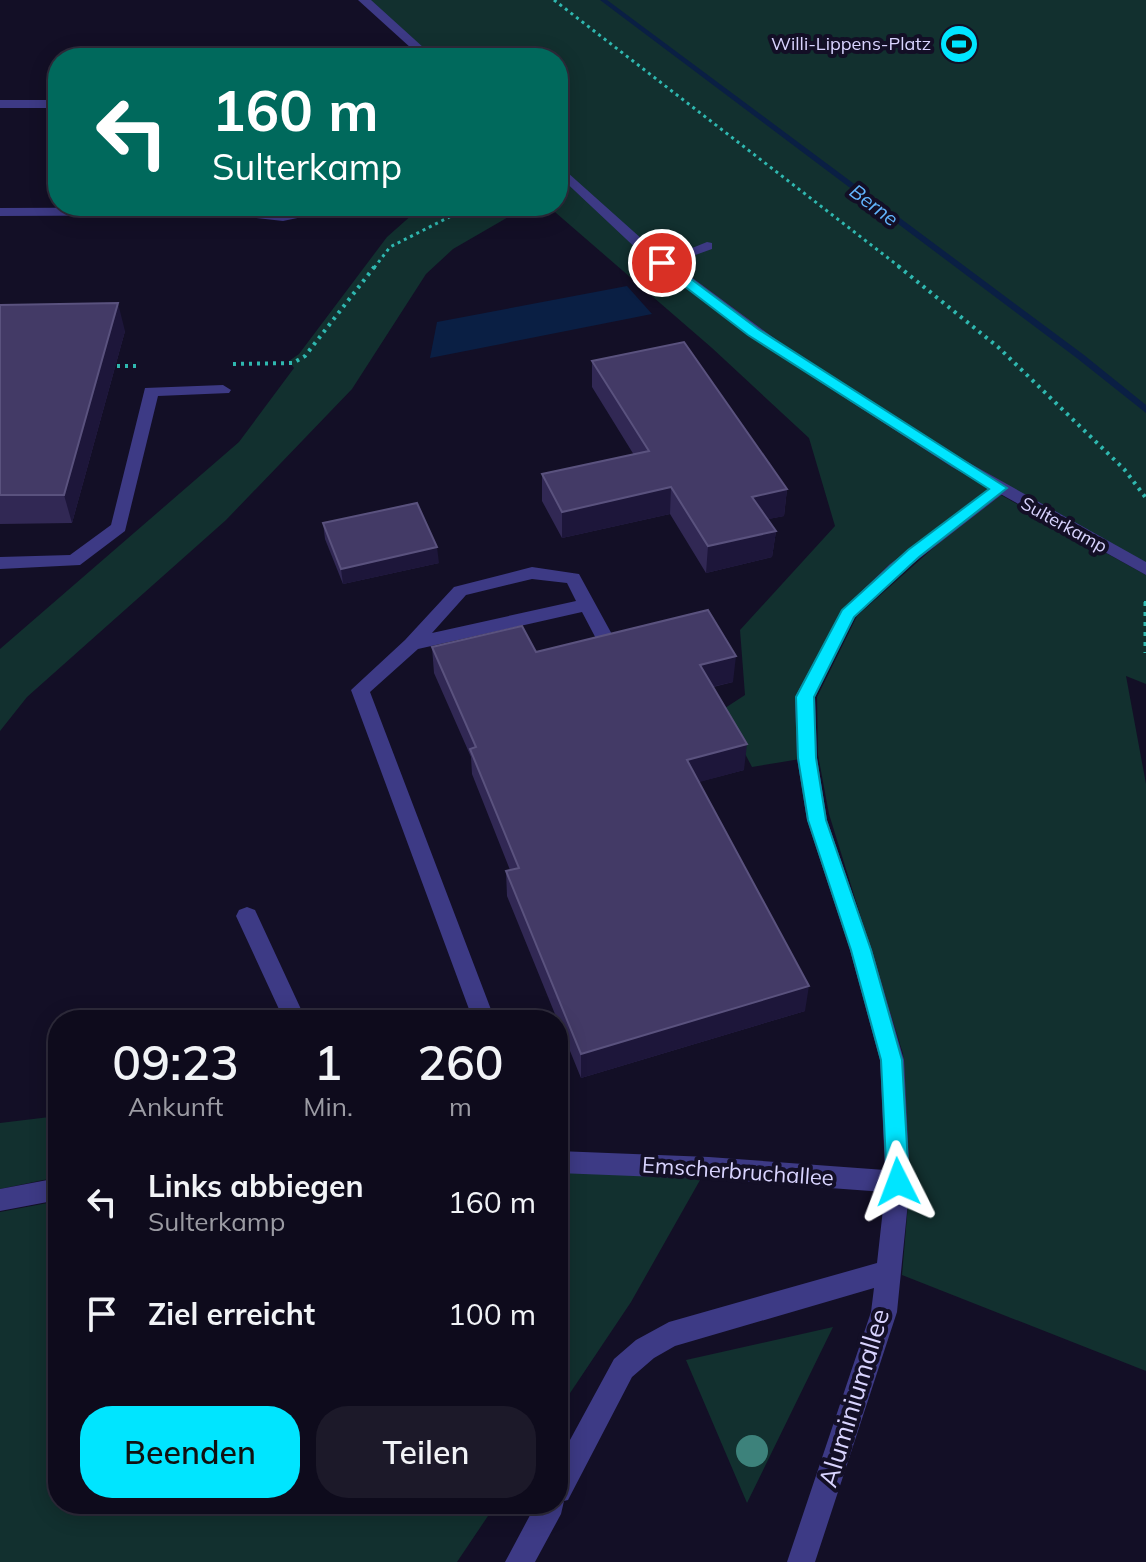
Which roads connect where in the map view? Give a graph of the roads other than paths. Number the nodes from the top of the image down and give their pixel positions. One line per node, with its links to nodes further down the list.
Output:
1 (364, 0): 2 (street)
2 (418, 48)
3 (0, 104): 4 (street)
4 (48, 104)
5 (568, 177): 9 (street, Sulterkamp)
6 (0, 212): 7 (street)
7 (48, 212)
8 (707, 246): 9 (street)
9 (662, 263): 11 (street, Sulterkamp)
10 (223, 390): 12 (street)
11 (999, 488): 13 (street, Sulterkamp); 21 (street)
12 (0, 563)
13 (1146, 569)
14 (586, 605): 15 (street); 16 (street); 16 (street)
15 (639, 638)
16 (412, 644): 19 (street)
17 (247, 916): 18 (street)
18 (290, 1010)
19 (480, 1010)
20 (568, 1162): 21 (street, Emscherbruchallee)
21 (898, 1182): 24 (street, Aluminiumallee)
22 (48, 1191): 23 (street)
23 (0, 1200)
24 (888, 1272): 25 (street); 28 (street, Aluminiumallee)
25 (568, 1471)
26 (545, 1514): 27 (street)
27 (519, 1562)
28 (801, 1562)

